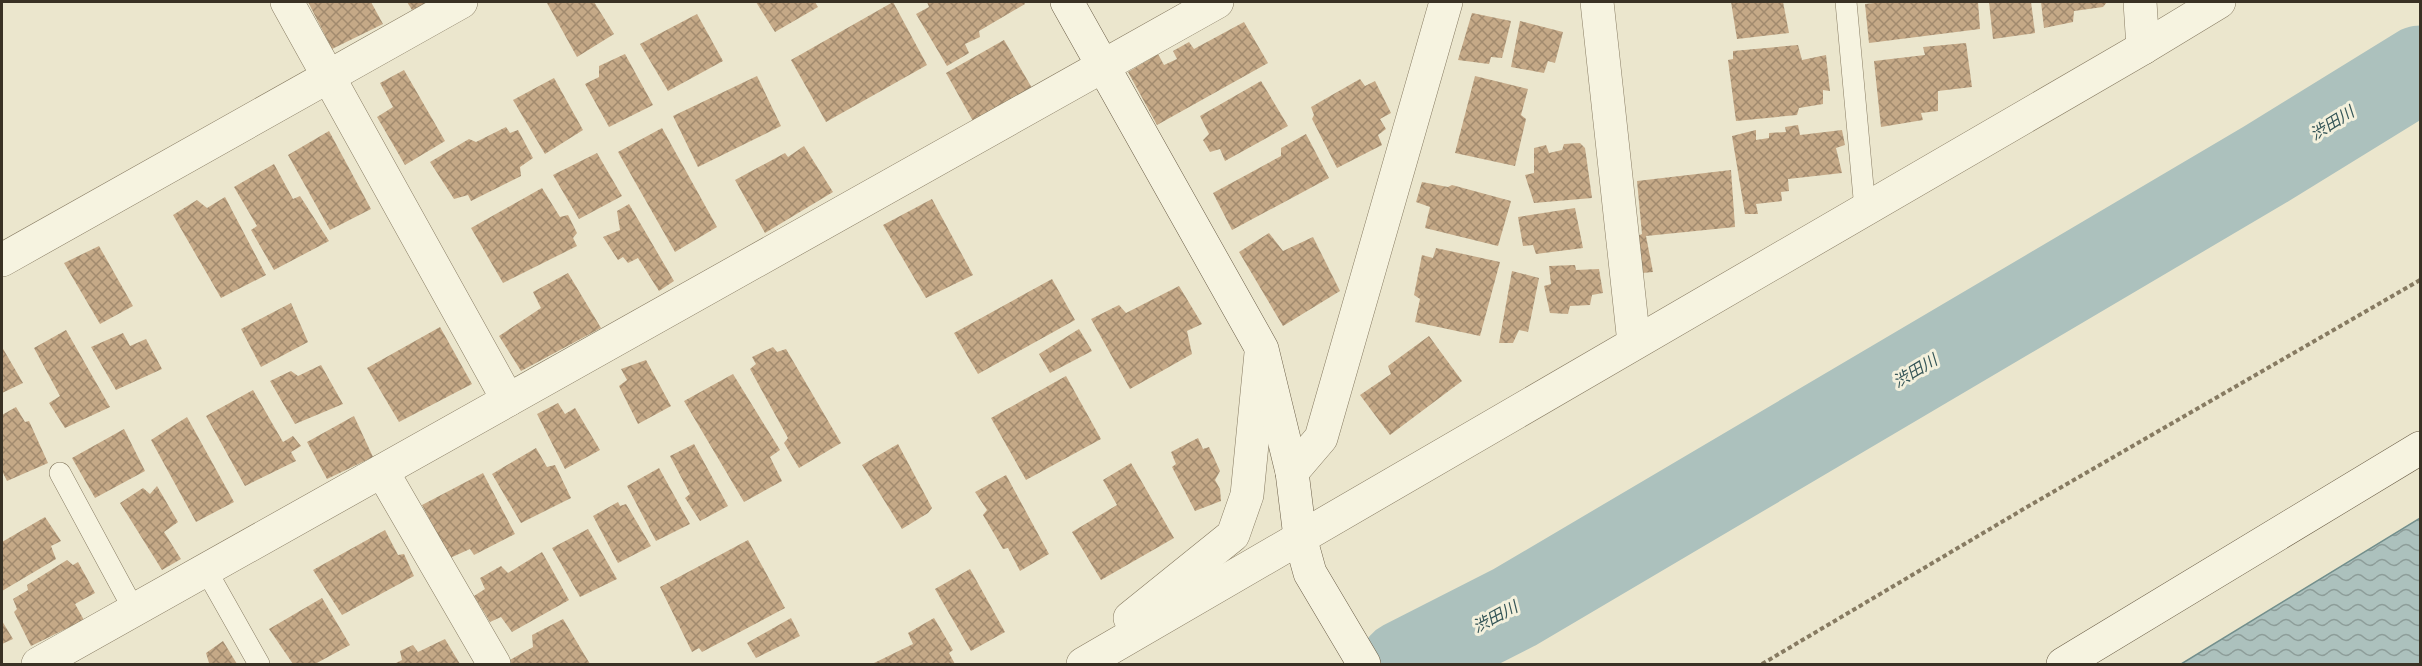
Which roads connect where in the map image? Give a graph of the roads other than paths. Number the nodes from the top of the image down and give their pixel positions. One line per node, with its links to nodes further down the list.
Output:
1 (287, 2): 12 (street)
2 (461, 2): 12 (street)
3 (1067, 2): 11 (street)
4 (1217, 2): 11 (street)
5 (1446, 2): 20 (street)
6 (1597, 2): 15 (street)
7 (1845, 2): 13 (lane)
8 (2140, 2): 10 (street)
9 (2219, 2): 10 (street)
10 (2143, 48): 13 (street)
11 (1103, 64): 16 (street); 17 (street)
12 (328, 75): 14 (street); 17 (street)
13 (1864, 210): 15 (street)
14 (2, 260)
15 (1634, 344): 22 (street)
16 (1262, 349): 20 (street); 25 (street)
17 (508, 400): 19 (street)
18 (2421, 448): 30 (street)
19 (382, 471): 23 (street); 28 (street)
20 (1293, 472): 22 (street)
21 (60, 473): 24 (lane)
22 (1300, 537): 25 (street); 29 (street)
23 (206, 570): 24 (street); 27 (lane)
24 (134, 610): 26 (street)
25 (1096, 657)
26 (50, 662)
27 (259, 664)
28 (494, 664)
29 (1364, 664)
30 (2063, 664)

